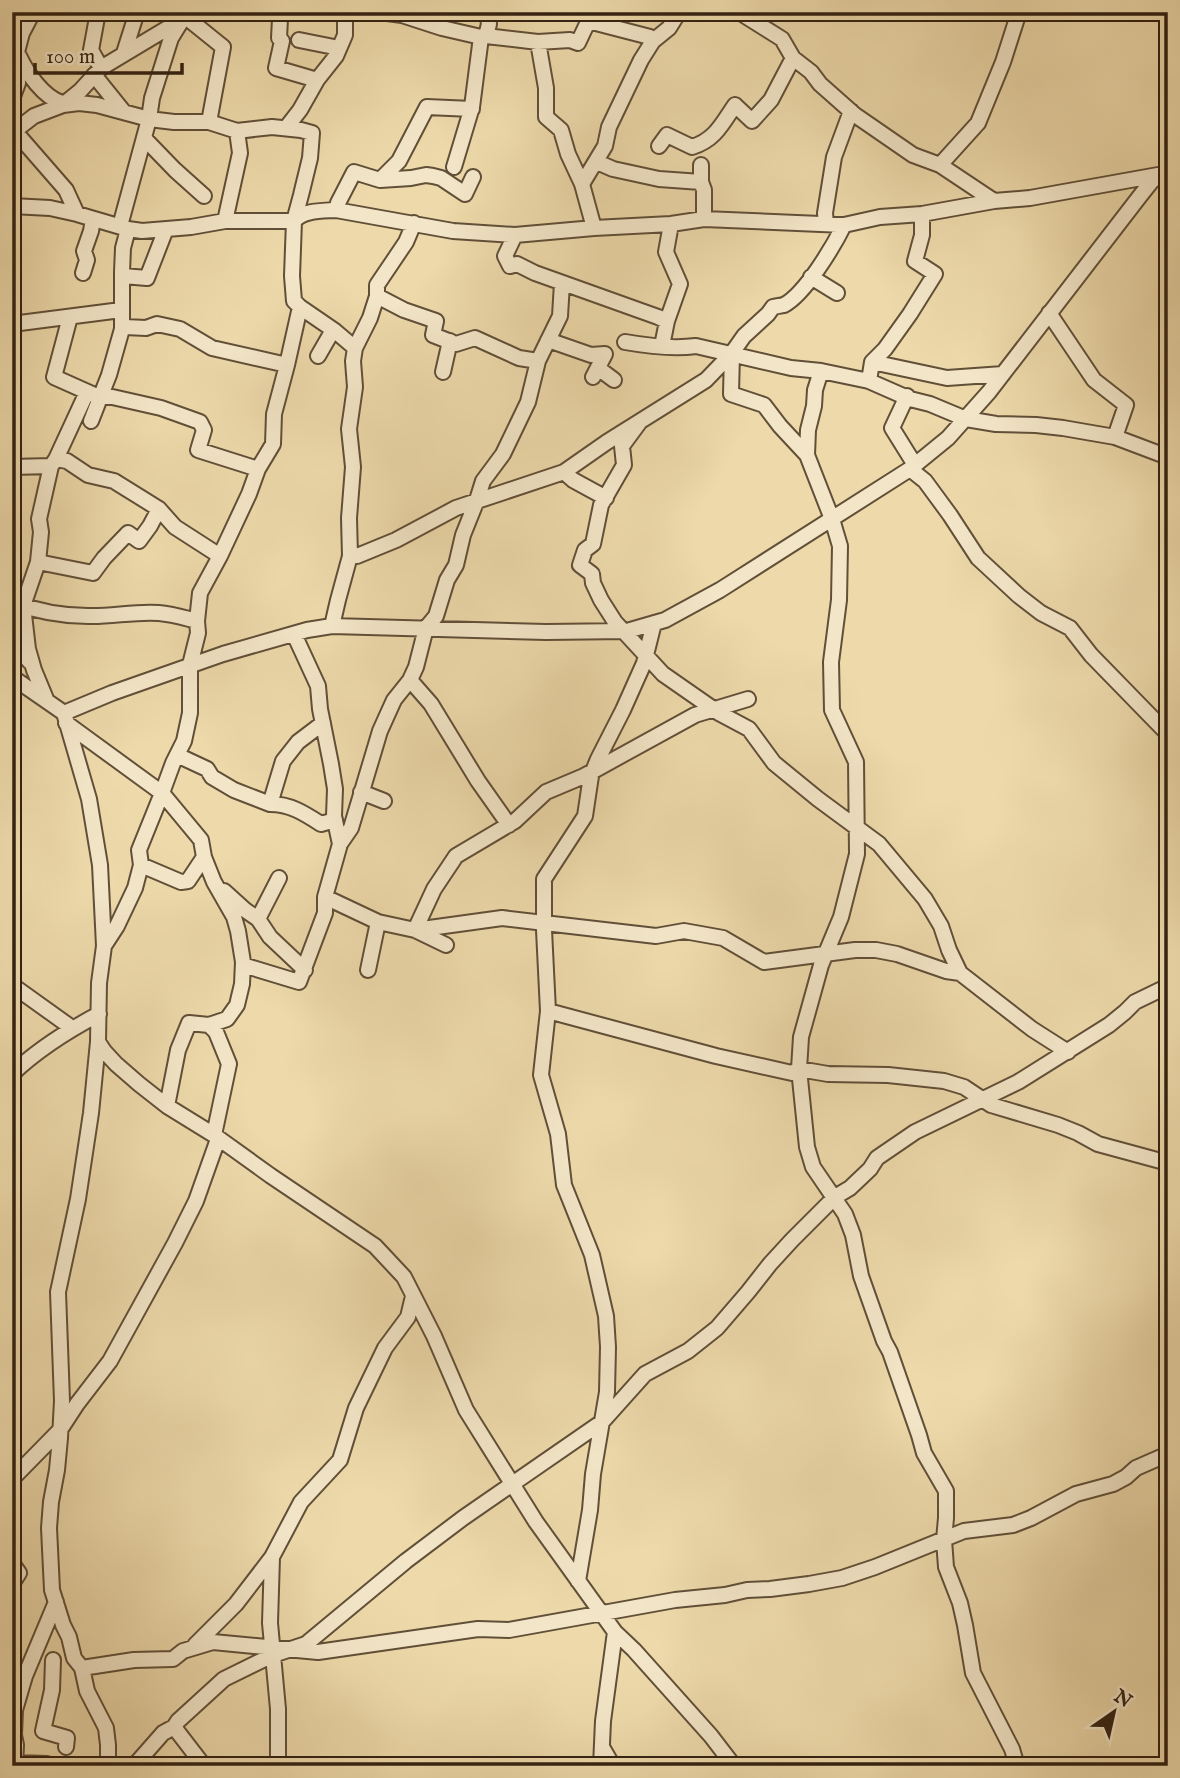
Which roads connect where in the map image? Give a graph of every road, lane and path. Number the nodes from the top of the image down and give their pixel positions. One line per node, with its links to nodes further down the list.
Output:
1 (33, 12): 21 (street)
2 (98, 12): 24 (street)
3 (137, 12): 22 (street)
4 (166, 12): 14 (street)
5 (201, 12): 14 (street)
6 (278, 12): 25 (street)
7 (345, 12): 20 (street)
8 (380, 12): 13 (street)
9 (487, 12): 16 (street)
10 (680, 12): 18 (street)
11 (739, 12): 23 (street)
12 (1019, 12): 40 (street)
13 (402, 13): 16 (street)
14 (185, 17): 22 (street); 31 (street); 32 (street)
15 (593, 17): 18 (street); 19 (street)
16 (484, 36): 19 (street); 28 (street)
17 (299, 40): 20 (street)
18 (653, 41): 38 (street)
19 (538, 42): 46 (street)
20 (339, 48): 25 (street)
21 (15, 51): 26 (street); 27 (street)
22 (124, 53): 24 (street)
23 (793, 58): 30 (street); 37 (street)
24 (97, 71): 27 (street); 29 (street)
25 (317, 80): 33 (street)
26 (12, 99)
27 (64, 104): 29 (street); 34 (street)
28 (471, 109): 41 (street); 44 (street)
29 (123, 111): 31 (street)
30 (851, 111): 40 (street); 59 (street)
31 (149, 119): 32 (street); 36 (street)
32 (209, 122): 35 (street)
33 (286, 128): 35 (street); 56 (street)
34 (13, 131): 51 (street)
35 (237, 131): 55 (street)
36 (144, 138): 47 (street); 61 (street)
37 (659, 146)
38 (597, 162): 45 (street); 46 (street)
39 (701, 165): 45 (street)
40 (940, 165): 48 (street)
41 (454, 167)
42 (1163, 172): 48 (street); 73 (street)
43 (473, 177): 44 (street)
44 (380, 180): 50 (street)
45 (701, 182): 54 (street)
46 (582, 184): 62 (street)
47 (204, 195)
48 (994, 201): 52 (street)
49 (12, 206): 51 (street)
50 (336, 211): 56 (street); 57 (street)
51 (77, 214): 53 (street)
52 (922, 214): 60 (street); 87 (street)
53 (93, 219): 61 (street); 65 (street)
54 (704, 219): 58 (street); 59 (street)
55 (225, 221): 56 (street); 63 (street)
56 (294, 221): 71 (street)
57 (414, 223): 64 (street); 70 (street)
58 (671, 224): 62 (street); 75 (street)
59 (825, 224): 60 (street)
60 (844, 225): 67 (street)
61 (124, 228): 63 (street); 66 (street)
62 (594, 228): 64 (street)
63 (166, 229): 66 (street)
64 (516, 235): 68 (street)
65 (83, 273)
66 (123, 275): 72 (street)
67 (811, 277): 69 (street); 84 (street)
68 (562, 283): 75 (street); 79 (street)
69 (837, 293)
70 (377, 296): 80 (street); 83 (street)
71 (300, 307): 78 (street); 88 (street)
72 (121, 310): 74 (street); 77 (street)
73 (1049, 313): 91 (street); 99 (street)
74 (70, 317): 76 (street); 94 (street)
75 (667, 321): 82 (street)
76 (12, 324)
77 (122, 329): 88 (street); 94 (street)
78 (332, 330): 83 (street); 85 (street)
79 (548, 340): 86 (street); 92 (street)
80 (450, 341): 86 (street); 90 (street)
81 (625, 342): 82 (street)
82 (662, 346): 84 (street)
83 (355, 348): 112 (street)
84 (732, 354): 89 (street); 98 (street); 100 (street)
85 (318, 356)
86 (538, 361): 108 (street)
87 (872, 362): 91 (street); 93 (street)
88 (287, 365): 105 (street)
89 (821, 371): 93 (street); 100 (street)
90 (443, 372)
91 (1003, 374): 96 (street)
92 (614, 380)
93 (869, 381): 95 (street)
94 (94, 395): 97 (street); 102 (street); 105 (street)
95 (907, 397): 96 (street); 104 (street)
96 (966, 419): 99 (street); 104 (street)
97 (91, 421)
98 (639, 423): 106 (street); 107 (street)
99 (1115, 437): 101 (street)
100 (807, 455): 110 (street)
101 (1168, 457)
102 (54, 463): 103 (street); 109 (street); 113 (street)
103 (12, 467)
104 (912, 467): 110 (street); 132 (street)
105 (258, 469): 111 (street)
106 (564, 472): 107 (street); 108 (street)
107 (606, 498): 119 (street)
108 (477, 500): 112 (street); 118 (street)
109 (159, 509): 111 (street); 113 (street)
110 (832, 519): 116 (street); 141 (street)
111 (220, 556): 115 (street)
112 (350, 556): 117 (street)
113 (38, 562): 114 (street)
114 (16, 606): 115 (street); 123 (street)
115 (197, 621): 124 (street)
116 (654, 623): 119 (street); 122 (street)
117 (332, 626): 118 (street); 120 (street)
118 (426, 628): 119 (street); 126 (street)
119 (623, 631): 122 (street)
120 (294, 634): 124 (street); 131 (street)
121 (12, 642): 123 (street)
122 (646, 655): 129 (street); 134 (street)
123 (32, 665): 127 (street)
124 (190, 665): 130 (street); 133 (street)
125 (12, 677): 127 (street)
126 (410, 680): 135 (street); 140 (street)
127 (46, 699): 130 (street)
128 (748, 699): 129 (street)
129 (714, 710): 134 (street); 141 (street)
130 (65, 718): 136 (street); 153 (street)
131 (323, 723): 138 (street); 139 (street)
132 (1168, 734)
133 (177, 755): 136 (street); 138 (street)
134 (593, 771): 140 (street); 150 (street)
135 (361, 792): 137 (street); 142 (street)
136 (162, 793): 143 (street); 144 (street)
137 (384, 801)
138 (270, 804): 139 (street)
139 (335, 820): 142 (street)
140 (509, 825): 151 (street)
141 (857, 828): 154 (street); 158 (street)
142 (340, 844): 147 (street)
143 (204, 857): 144 (street); 146 (street)
144 (141, 865): 153 (street)
145 (279, 878): 148 (street)
146 (214, 882): 148 (street); 155 (street)
147 (325, 897): 149 (street); 156 (street)
148 (258, 919): 156 (street)
149 (378, 922): 151 (street); 157 (street)
150 (544, 923): 151 (street); 154 (street); 161 (street)
151 (415, 930): 152 (street)
152 (446, 945)
153 (104, 946): 162 (street)
154 (826, 954): 158 (street); 167 (street)
155 (243, 965): 156 (street); 163 (street)
156 (305, 970)
157 (368, 970)
158 (960, 973): 166 (street)
159 (12, 985): 164 (street)
160 (1168, 986): 166 (street)
161 (548, 1011): 167 (street); 175 (street)
162 (99, 1014): 164 (street); 165 (street)
163 (209, 1025): 170 (street); 171 (street)
164 (72, 1028): 168 (street)
165 (98, 1042): 170 (street); 176 (street)
166 (1068, 1052): 169 (street)
167 (799, 1069): 169 (street); 173 (street)
168 (12, 1074)
169 (983, 1100): 172 (street); 173 (street)
170 (167, 1106): 171 (street)
171 (216, 1137): 174 (street); 176 (street)
172 (1168, 1163)
173 (835, 1197): 175 (street); 180 (street)
174 (413, 1296): 179 (street); 181 (street)
175 (602, 1422): 179 (street); 183 (street)
176 (60, 1430): 178 (street); 185 (street)
177 (1168, 1454): 180 (street)
178 (12, 1479)
179 (512, 1484): 183 (street); 189 (street)
180 (944, 1540): 186 (street); 207 (street)
181 (272, 1557): 188 (street); 190 (street)
182 (12, 1563): 184 (street)
183 (578, 1581): 186 (street)
184 (12, 1584)
185 (56, 1601): 191 (street); 193 (street)
186 (602, 1615): 187 (street); 189 (street)
187 (615, 1632): 197 (street); 206 (street)
188 (192, 1648): 190 (street); 193 (street)
189 (292, 1649): 190 (street)
190 (272, 1651): 194 (street); 203 (street)
191 (32, 1658): 192 (street); 195 (street)
192 (53, 1660): 193 (street); 196 (street)
193 (78, 1663): 200 (street)
194 (174, 1727): 201 (street); 202 (street)
195 (14, 1746): 198 (street)
196 (66, 1747)
197 (602, 1747): 204 (street); 205 (street)
198 (16, 1764): 199 (street)
199 (46, 1766)
200 (108, 1766)
201 (134, 1766)
202 (204, 1766)
203 (278, 1766)
204 (601, 1766)
205 (613, 1766)
206 (734, 1766)
207 (1017, 1766)

